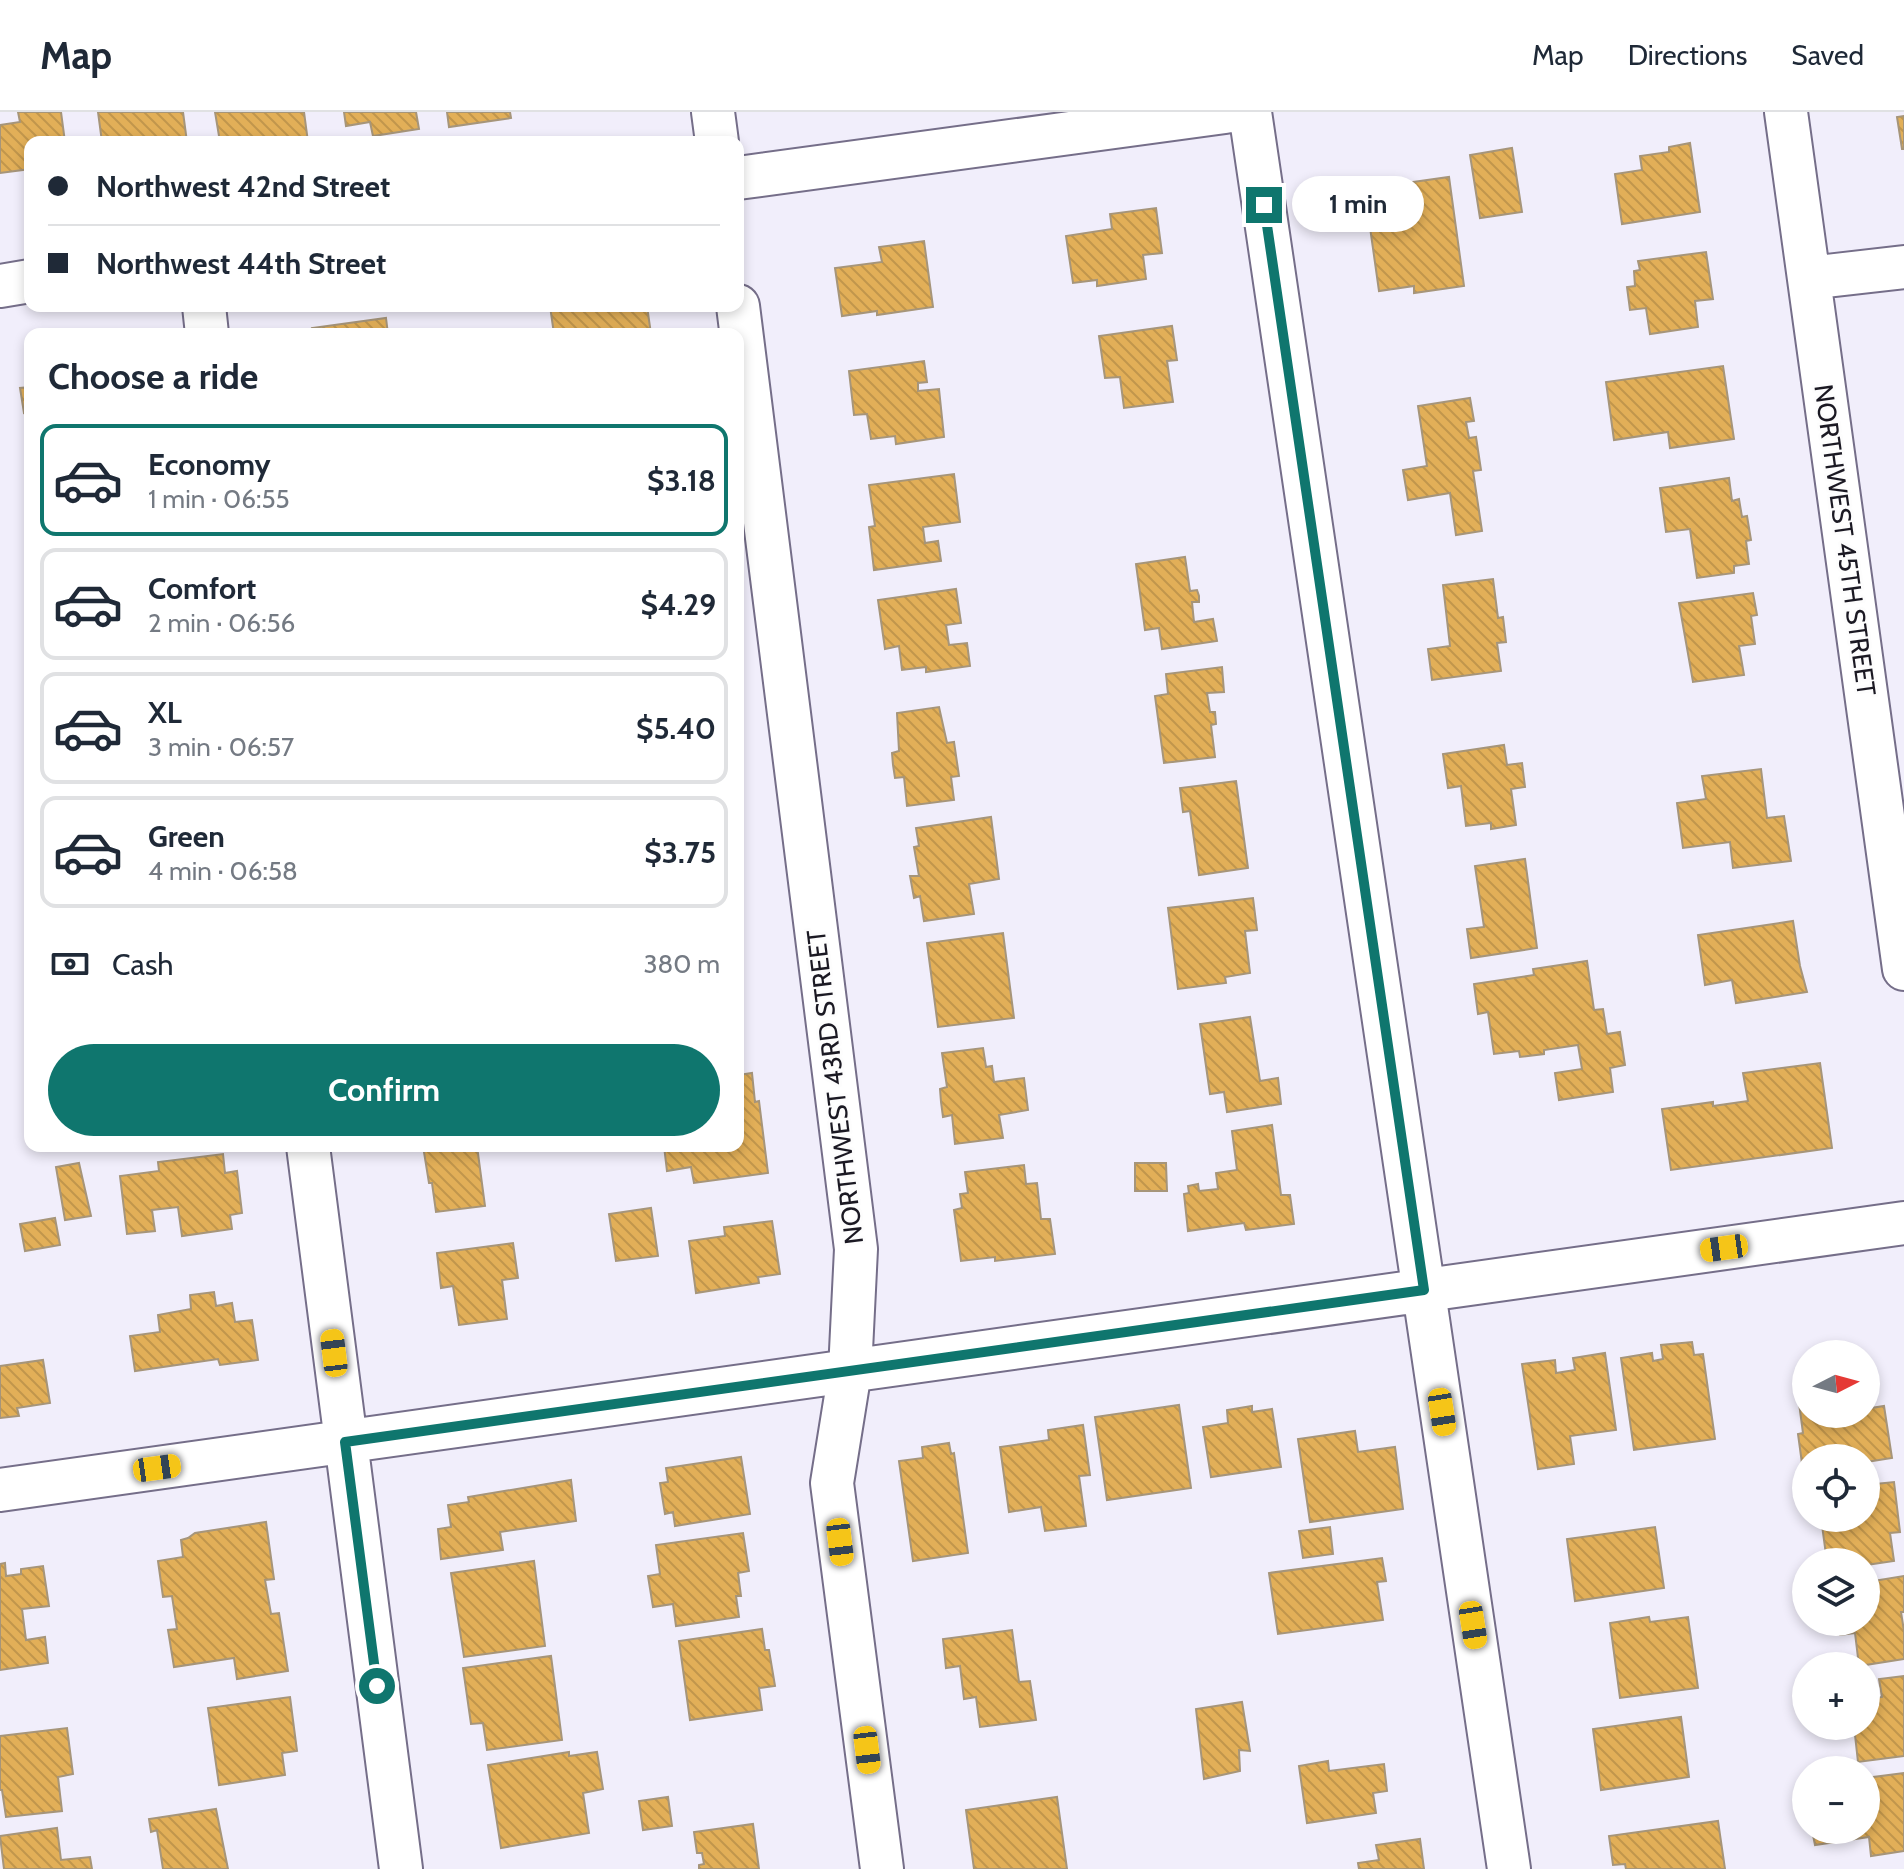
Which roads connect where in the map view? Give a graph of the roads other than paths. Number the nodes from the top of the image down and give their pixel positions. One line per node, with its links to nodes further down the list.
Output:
1 (713, 112): 5 (street)
2 (1225, 112): 6 (street)
3 (1250, 112): 16 (street)
4 (1786, 112): 8 (street, NORTHWEST 45TH STREET)
5 (716, 136)
6 (744, 177)
7 (1904, 267): 8 (street)
8 (1809, 278): 12 (street, NORTHWEST 45TH STREET)
9 (24, 282): 10 (street)
10 (0, 286)
11 (744, 354): 17 (street, NORTHWEST 43RD STREET)
12 (1888, 740): 13 (street, NORTHWEST 45TH STREET)
13 (1904, 969)
14 (309, 1152): 18 (street)
15 (1904, 1223): 16 (street)
16 (1424, 1290): 17 (street); 22 (street)
17 (850, 1371): 18 (street); 21 (street, NORTHWEST 43RD STREET)
18 (345, 1442): 19 (street); 20 (street)
19 (0, 1490)
20 (401, 1869)
21 (882, 1869)
22 (1509, 1869)

